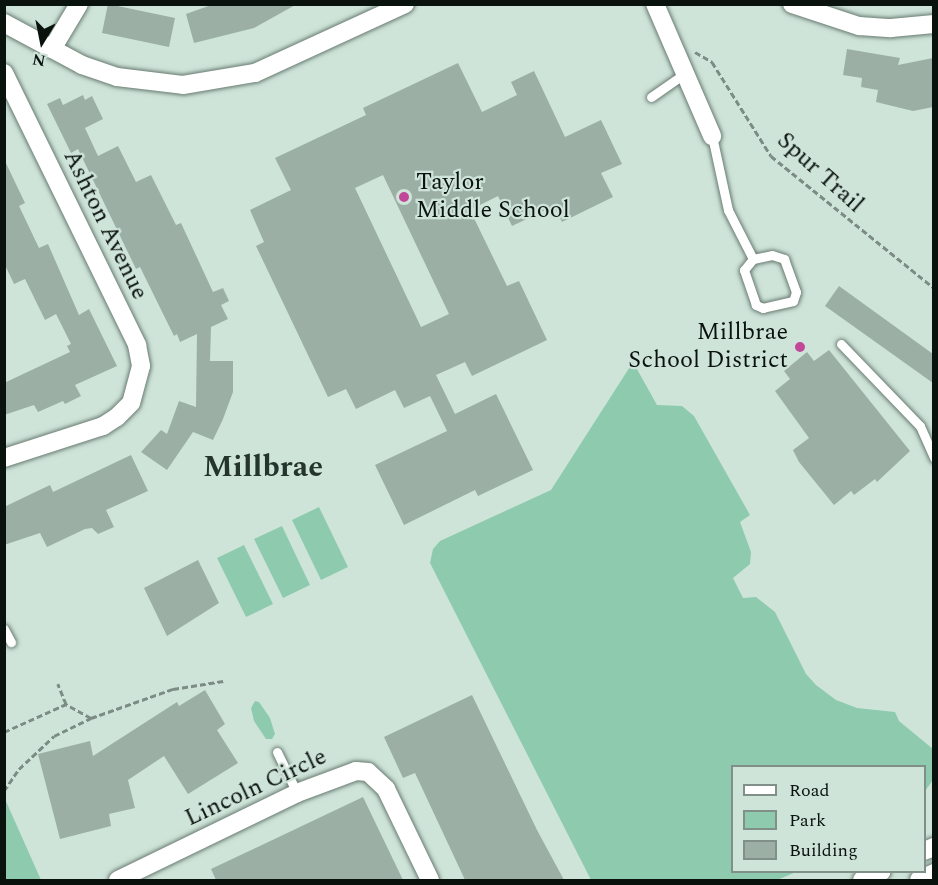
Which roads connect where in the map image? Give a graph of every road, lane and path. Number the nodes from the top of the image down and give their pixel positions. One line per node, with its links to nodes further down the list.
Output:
1 (78, 4): 7 (street)
2 (405, 4): 7 (street)
3 (655, 4): 8 (street)
4 (792, 4): 6 (street)
5 (4, 23): 7 (street)
6 (933, 24)
7 (52, 49)
8 (677, 57): 10 (street); 14 (path, Spur Trail)
9 (4, 73): 16 (street, Ashton Avenue)
10 (684, 74): 11 (lane); 12 (street)
11 (651, 97)
12 (712, 136): 13 (lane)
13 (753, 259): 13 (lane)
14 (933, 288)
15 (841, 344): 17 (lane)
16 (4, 458)
17 (933, 458)
18 (4, 629): 19 (lane)
19 (11, 642)
20 (223, 681): 23 (path)
21 (58, 684): 22 (path)
22 (66, 704): 23 (path); 24 (path)
23 (91, 718): 26 (path)
24 (4, 732)
25 (277, 752): 27 (lane)
26 (4, 791)
27 (297, 793): 30 (street, Lincoln Circle); 31 (street, Lincoln Circle)
28 (879, 873): 32 (street)
29 (933, 873): 33 (street)
30 (118, 880)
31 (430, 880)
32 (862, 880)
33 (919, 880)

